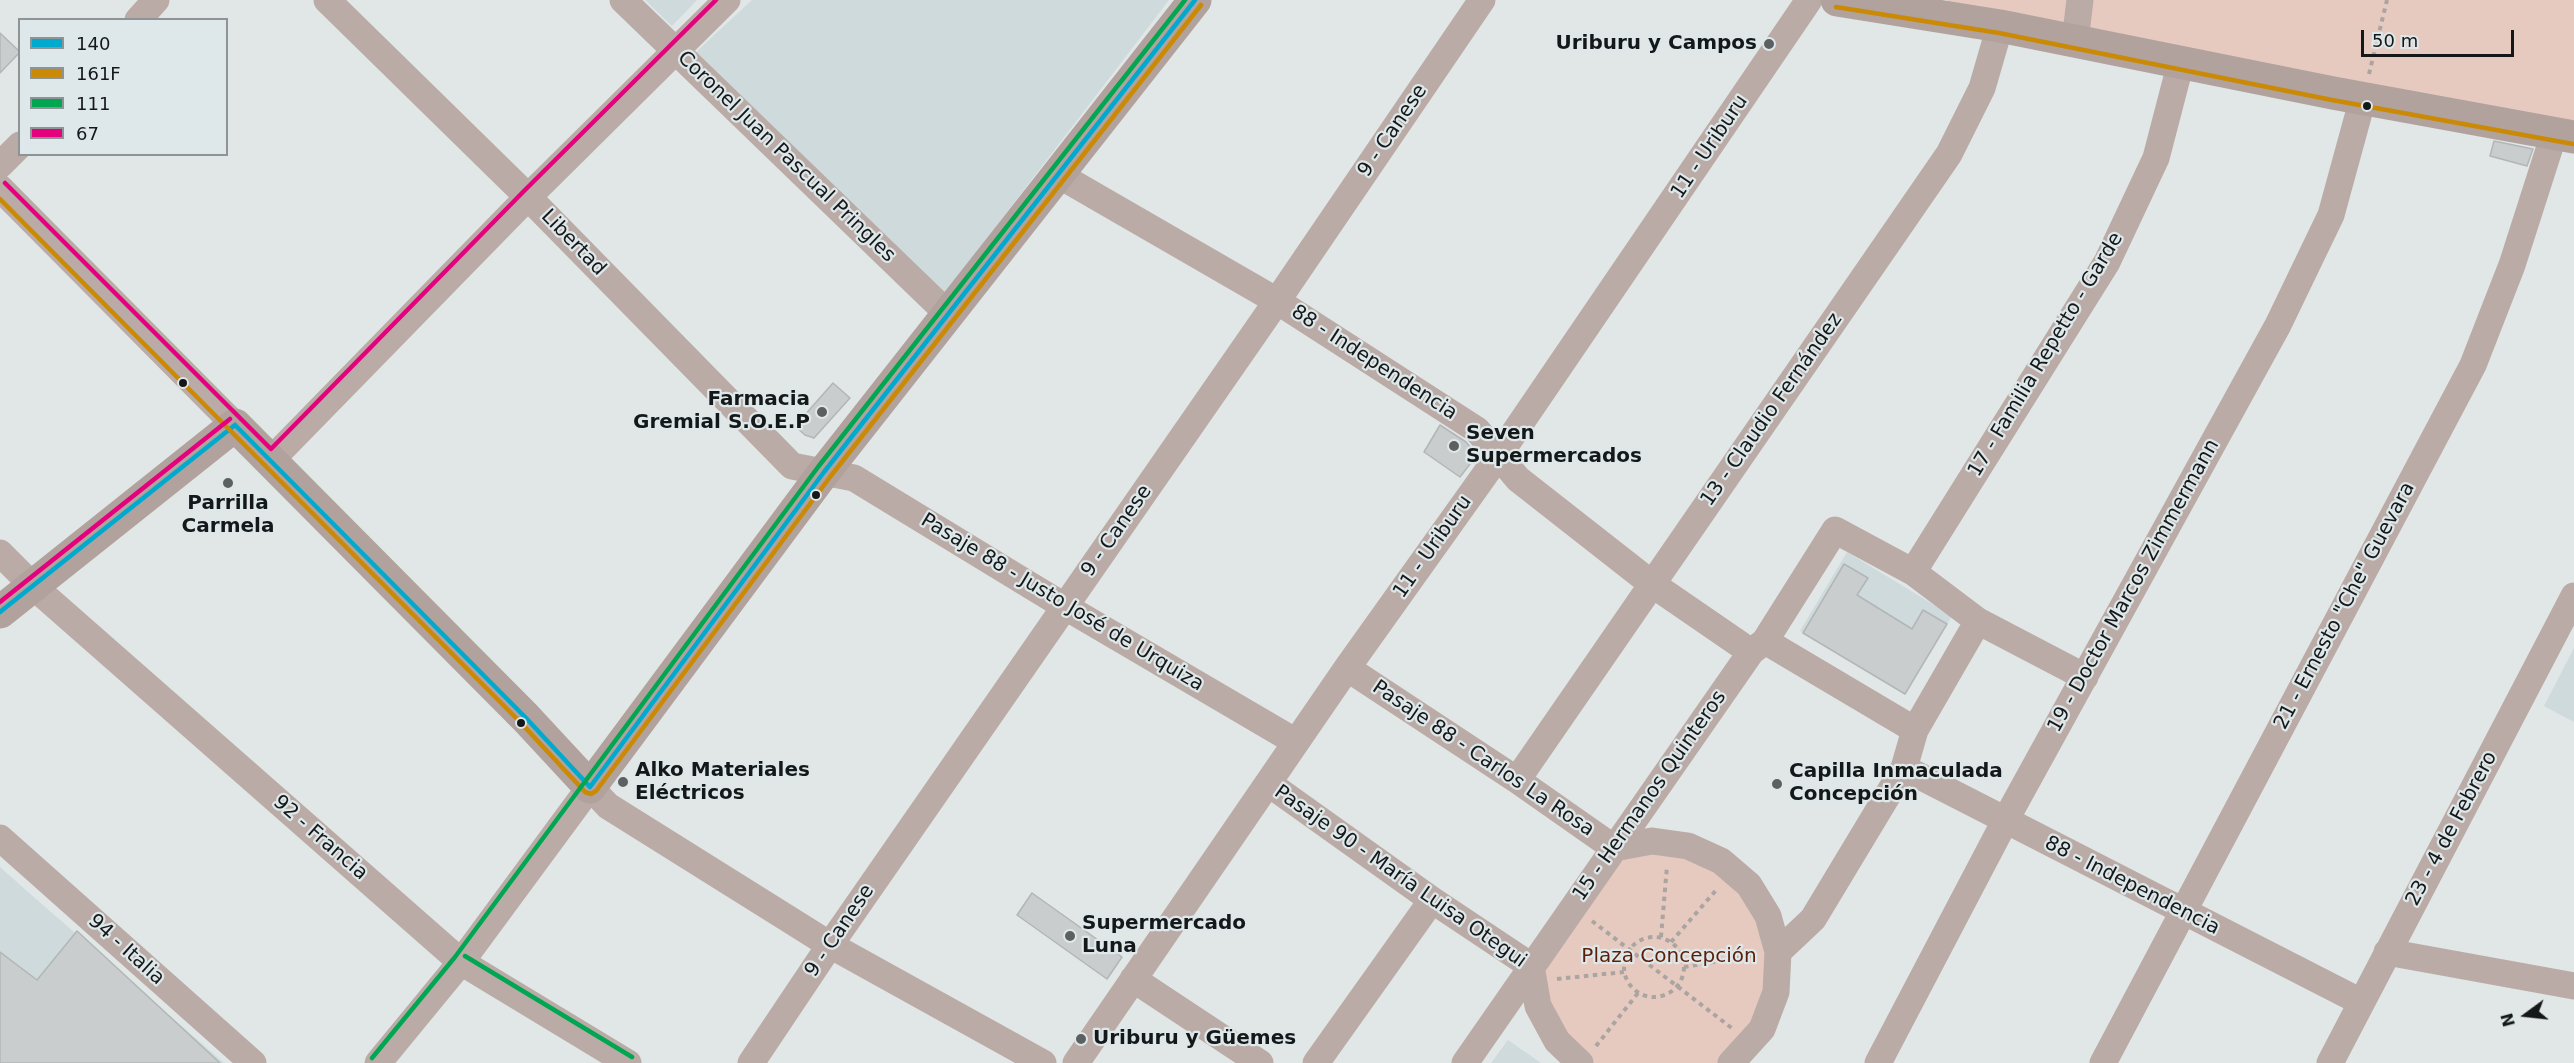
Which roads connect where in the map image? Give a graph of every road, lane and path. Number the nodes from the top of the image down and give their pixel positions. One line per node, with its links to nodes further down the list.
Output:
1 (156, 0): 12 (street)
2 (327, 0): 23 (street, Libertad)
3 (623, 0): 15 (street, Coronel Juan Pascual Pringles)
4 (727, 0): 15 (street)
5 (1195, 0): 21 (main road)
6 (1482, 0): 24 (street, 9 - Canese)
7 (1809, 0): 27 (street, 11 - Uriburu)
8 (1837, 0): 11 (main road)
9 (2080, 0): 14 (street)
10 (2387, 0): 17 (path)
11 (1934, 7): 13 (main road)
12 (140, 18)
13 (2000, 26): 14 (main road); 32 (street, 13 - Claudio Fernández)
14 (2075, 40): 16 (main road)
15 (676, 51): 23 (street); 25 (street, Coronel Juan Pascual Pringles)
16 (2181, 62): 17 (main road); 31 (street, 17 - Familia Repetto - Garde)
17 (2363, 98): 18 (main road); 41 (street, 19 - Doctor Marcos Zimmermann)
18 (2564, 135): 55 (street, 21 - Ernesto "Che" Guevara)
19 (18, 147): 20 (street)
20 (0, 165)
21 (1057, 174): 24 (street, 88 - Independencia); 25 (main road)
22 (0, 188): 26 (street)
23 (528, 196): 28 (street); 29 (street, Libertad)
24 (1277, 301): 27 (street, 88 - Independencia); 35 (street, 9 - Canese)
25 (948, 314): 29 (main road)
26 (235, 424): 28 (main road); 33 (main road)
27 (1499, 455): 32 (street, 88 - Independencia); 40 (street, 11 - Uriburu)
28 (271, 460): 47 (main road)
29 (824, 472): 35 (street, Pasaje 88 - Justo José de Urquiza); 47 (main road)
30 (0, 554): 33 (street, 92 - Francia)
31 (1913, 572): 37 (street); 39 (street, 15 - Hermanos Quinteros)
32 (1652, 584): 39 (street, 88 - Independencia); 45 (street, 13 - Claudio Fernández)
33 (33, 586): 36 (main road); 62 (street, 92 - Francia)
34 (2574, 596): 38 (street, 23 - 4 de Febrero)
35 (1064, 606): 43 (street, Pasaje 88 - Justo José de Urquiza); 58 (street, 9 - Canese)
36 (0, 612)
37 (1978, 621): 41 (street); 42 (street)
38 (2567, 628): 61 (street, 23 - 4 de Febrero)
39 (1758, 646): 42 (street, 88 - Independencia); 51 (street, 15 - Hermanos Quinteros)
40 (1347, 668): 43 (street, 11 - Uriburu); 45 (street, Pasaje 88 - Carlos La Rosa)
41 (2085, 677): 48 (street, 19 - Doctor Marcos Zimmermann)
42 (1915, 730): 44 (street)
43 (1296, 742): 46 (street, 11 - Uriburu)
44 (1904, 768): 48 (street, 88 - Independencia); 60 (street)
45 (1517, 780): 51 (street, Pasaje 88 - Carlos La Rosa)
46 (1268, 783): 53 (street, Pasaje 90 - María Luisa Otegui); 66 (street, 11 - Uriburu)
47 (590, 787): 58 (street); 62 (street)
48 (2005, 821): 55 (street, 88 - Independencia); 83 (street, 19 - Doctor Marcos Zimmermann)
49 (0, 838): 73 (street, 94 - Italia)
50 (1668, 843): 51 (street, Pasaje 88 - Carlos La Rosa); 52 (street, Pasaje 88 - Carlos La Rosa); 56 (path)
51 (1614, 848): 54 (street, 15 - Hermanos Quinteros)
52 (1733, 871): 57 (path); 60 (street, Pasaje 88 - Carlos La Rosa)
53 (1432, 900): 65 (street, Pasaje 90 - María Luisa Otegui); 80 (street)
54 (1573, 906): 59 (path); 65 (street, 15 - Hermanos Quinteros)
55 (2182, 911): 70 (street, 88 - Independencia); 84 (street, 21 - Ernesto "Che" Guevara)
56 (1660, 937): 57 (path); 59 (path)
57 (1671, 942): 63 (path)
58 (830, 945): 76 (street, 9 - Canese); 77 (street)
59 (1629, 950): 64 (path); 67 (path)
60 (1778, 952): 63 (path); 71 (street)
61 (2387, 952): 68 (street); 70 (street, 23 - 4 de Febrero)
62 (461, 962): 74 (street); 75 (street, 92 - Francia)
63 (1684, 967): 67 (path)
64 (1624, 972): 65 (path); 69 (path)
65 (1531, 974): 72 (street, Pasaje 90 - María Luisa Otegui); 81 (street, 15 - Hermanos Quinteros)
66 (1133, 979): 78 (street, 11 - Uriburu); 79 (street)
67 (1678, 986): 69 (path); 71 (path)
68 (2574, 986)
69 (1638, 993): 72 (path)
70 (2361, 1002): 85 (street, 23 - 4 de Febrero)
71 (1751, 1042): 82 (street)
72 (1585, 1059)
73 (253, 1063)
74 (378, 1063)
75 (628, 1063)
76 (751, 1063)
77 (1043, 1063)
78 (1076, 1063)
79 (1260, 1063)
80 (1316, 1063)
81 (1465, 1063)
82 (1731, 1063)
83 (1878, 1063)
84 (2103, 1063)
85 (2330, 1063)

